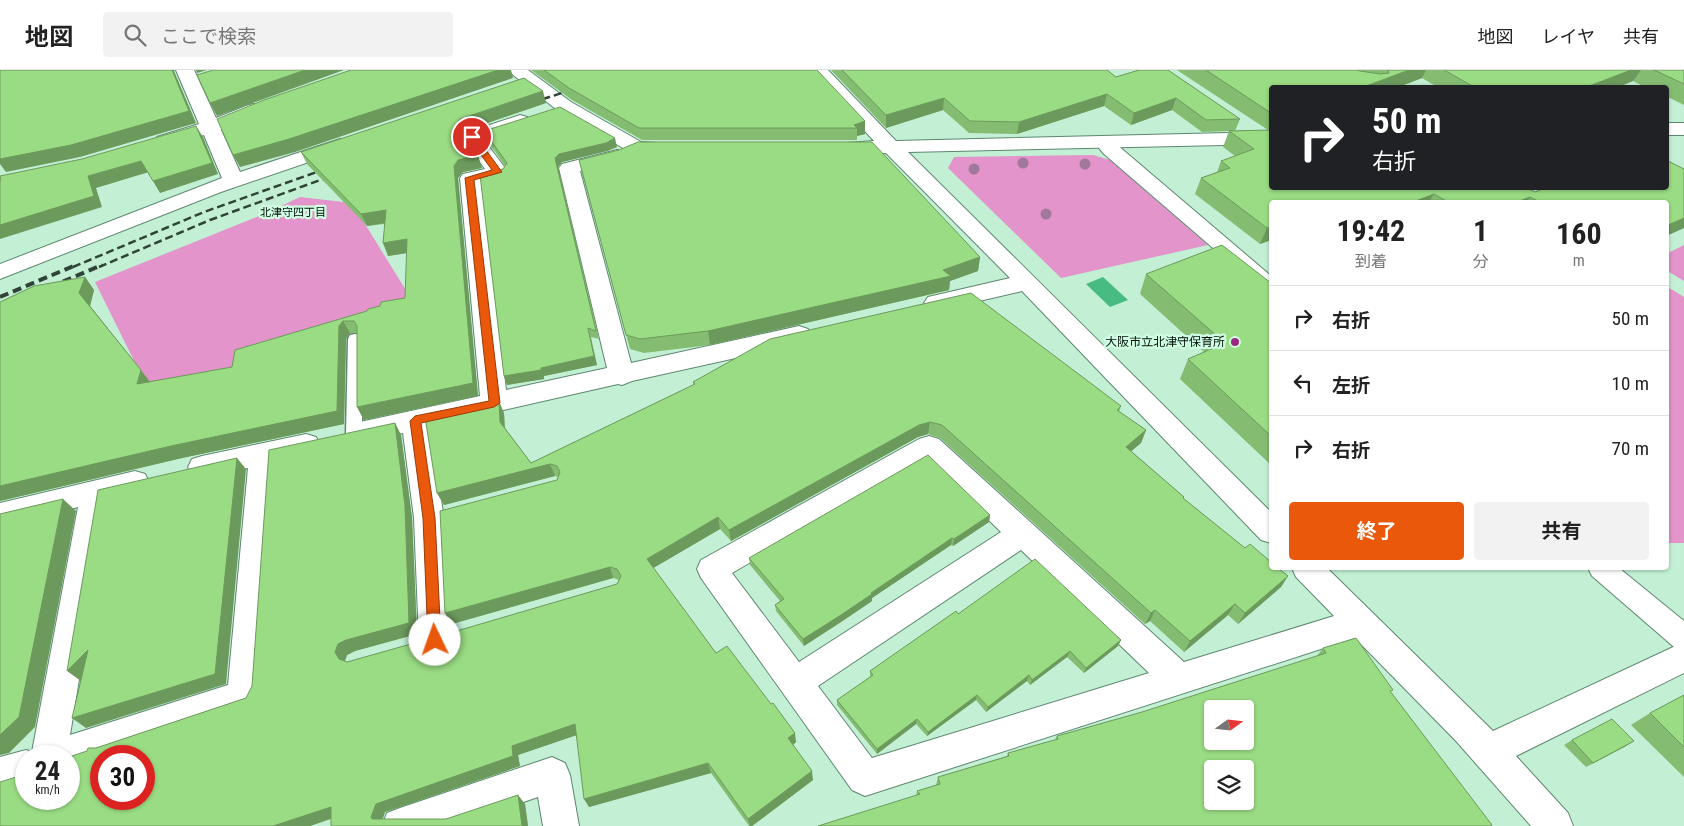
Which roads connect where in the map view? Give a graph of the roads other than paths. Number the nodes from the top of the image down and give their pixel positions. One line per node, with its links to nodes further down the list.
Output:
1 (818, 70): 18 (street)
2 (524, 76): 4 (street); 6 (street)
3 (194, 77): 8 (street)
4 (503, 89)
5 (272, 103): 8 (street)
6 (548, 111): 15 (street); 27 (street)
7 (1238, 122): 11 (street)
8 (210, 127): 14 (street); 19 (street)
9 (1669, 129): 10 (street)
10 (1684, 129)
11 (1266, 138): 13 (street)
12 (354, 140): 19 (street)
13 (1103, 142): 18 (street); 22 (street)
14 (146, 146)
15 (637, 148): 16 (street); 26 (street)
16 (686, 148)
17 (823, 148): 18 (street)
18 (892, 148): 21 (street)
19 (234, 182): 20 (street)
20 (0, 272)
21 (1027, 282): 23 (street); 33 (street)
22 (1269, 285)
23 (912, 309)
24 (825, 329): 26 (street)
25 (355, 339): 29 (lane)
26 (622, 376): 27 (street)
27 (494, 403): 28 (street)
28 (415, 421): 29 (street); 39 (street)
29 (354, 434): 30 (street)
30 (263, 453): 31 (street); 44 (street)
31 (95, 492): 32 (street); 43 (street)
32 (0, 515)
33 (1269, 529)
34 (1023, 533): 41 (street); 42 (street); 42 (street)
35 (1309, 570): 37 (street)
36 (1603, 570): 38 (street)
37 (1360, 622): 41 (street); 45 (street)
38 (1684, 638)
39 (435, 640)
40 (1684, 657): 45 (street)
41 (1179, 679): 42 (street)
42 (795, 683)
43 (52, 745)
44 (80, 749)
45 (1487, 752): 50 (street)
46 (15, 770): 47 (street)
47 (0, 775)
48 (400, 826): 49 (street)
49 (561, 826)
50 (1555, 826)

